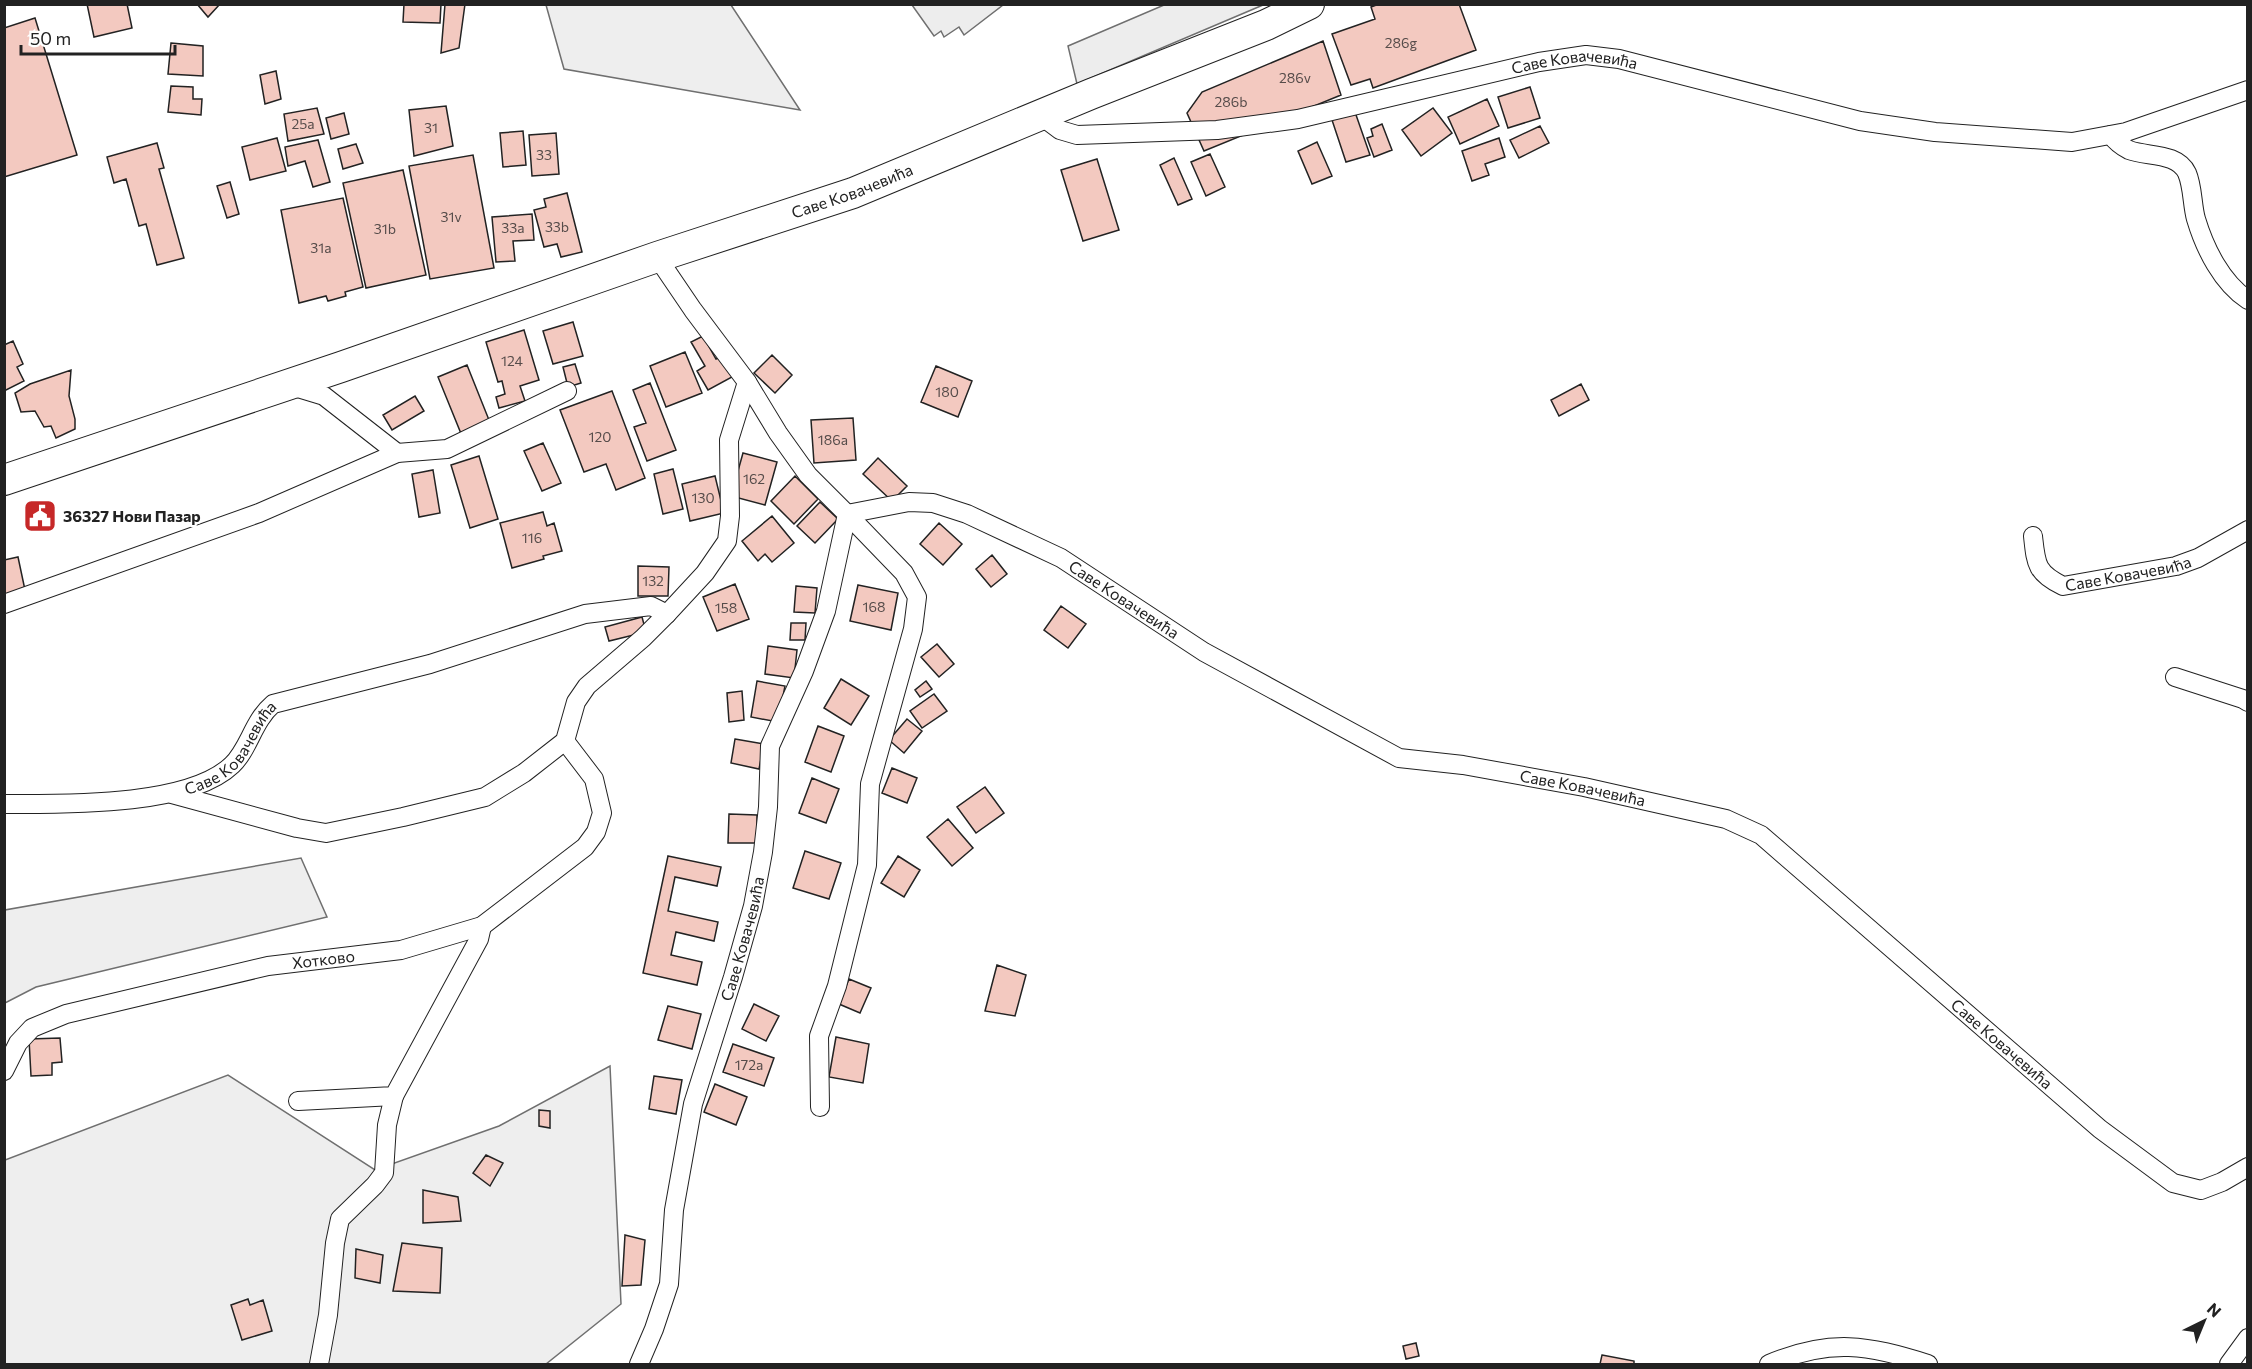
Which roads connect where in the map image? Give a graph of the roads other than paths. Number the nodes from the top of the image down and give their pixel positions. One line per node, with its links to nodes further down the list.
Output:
1 (1309, 4): 3 (main road, Саве Ковачевића)
2 (2247, 90): 4 (street, Саве Ковачевића)
3 (1040, 115): 4 (street, Саве Ковачевића); 5 (main road, Саве Ковачевића)
4 (2111, 135): 6 (street)
5 (657, 257): 7 (street); 8 (main road, Саве Ковачевића)
6 (2247, 300)
7 (747, 382): 12 (street); 16 (street)
8 (286, 385): 10 (street); 11 (main road, Саве Ковачевића)
9 (567, 391): 10 (street)
10 (397, 453): 15 (street)
11 (4, 480)
12 (847, 514): 26 (street); 27 (street, Саве Ковачевића); 30 (street, Саве Ковачевића)
13 (2247, 530): 14 (street, Саве Ковачевића)
14 (2033, 536)
15 (4, 604)
16 (667, 614): 19 (street); 20 (street, Саве Ковачевића)
17 (2175, 677): 18 (street)
18 (2247, 702)
19 (565, 741): 20 (street, Саве Ковачевића); 22 (street)
20 (172, 794): 21 (street, Саве Ковачевића)
21 (4, 804)
22 (482, 926): 23 (street, Хотково); 24 (street)
23 (4, 1071)
24 (394, 1096): 25 (street); 29 (street)
25 (297, 1101)
26 (820, 1107)
27 (2247, 1167)
28 (2247, 1338): 33 (street)
29 (319, 1365)
30 (639, 1365)
31 (1769, 1365): 32 (street)
32 (1928, 1365)
33 (2229, 1365)

